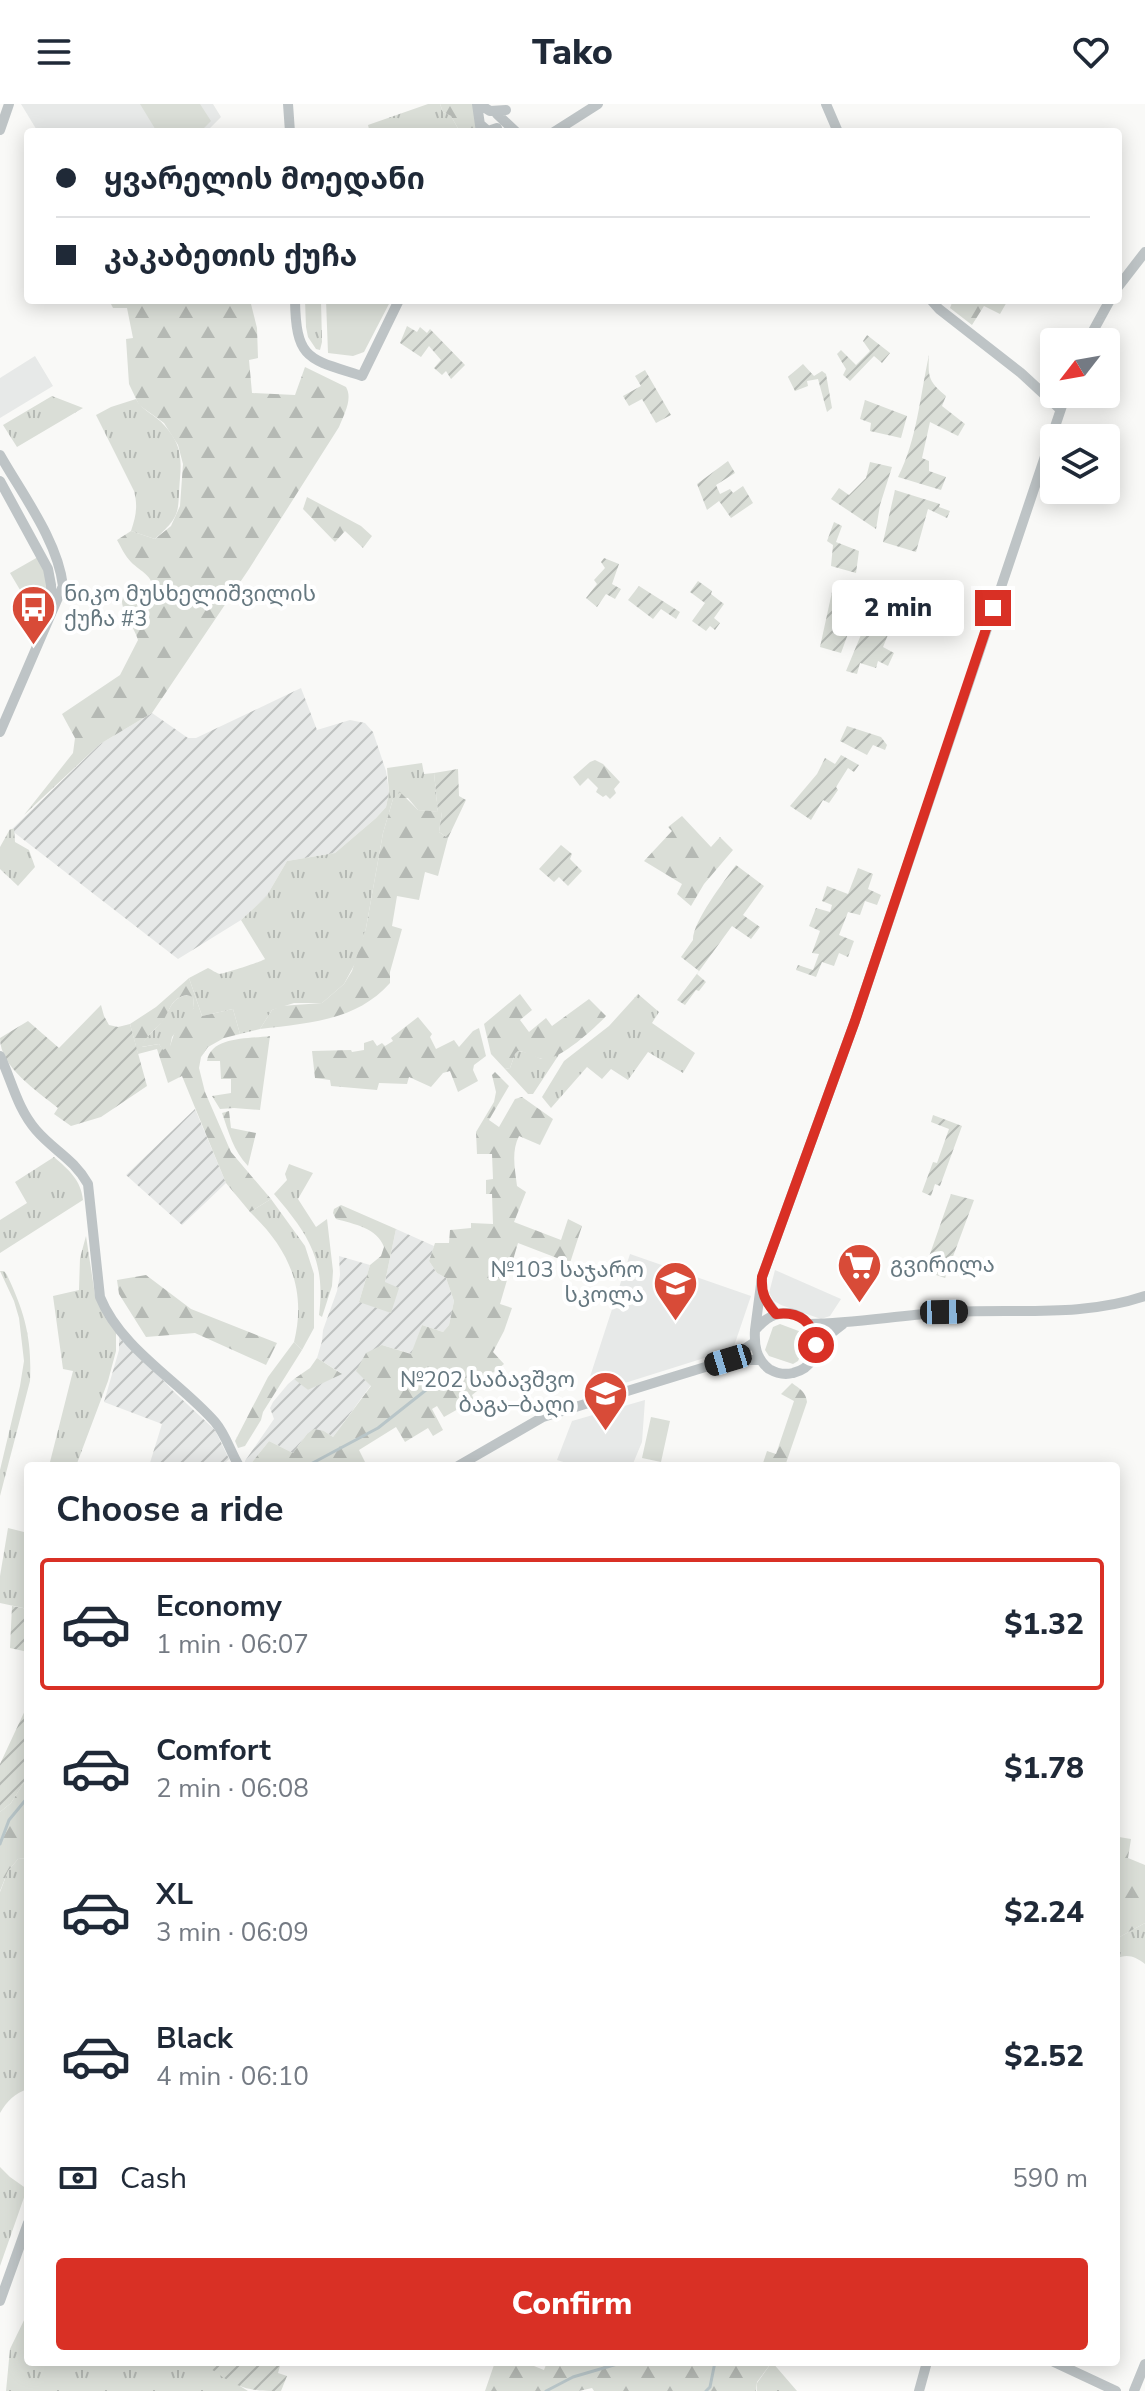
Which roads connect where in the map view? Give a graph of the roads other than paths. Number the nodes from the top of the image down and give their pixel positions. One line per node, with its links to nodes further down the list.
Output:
1 (9, 104): 12 (street)
2 (288, 104): 8 (street)
3 (478, 104): 6 (street); 7 (street)
4 (598, 104): 10 (street)
5 (826, 104): 11 (street)
6 (499, 110): 7 (street); 9 (street)
7 (480, 125)
8 (290, 128)
9 (503, 128)
10 (560, 128)
11 (836, 128)
12 (0, 130)
13 (1145, 252): 14 (street)
14 (1122, 282)
15 (295, 304): 16 (street)
16 (397, 304)
17 (935, 304): 20 (street)
18 (1108, 304): 19 (street)
19 (1095, 328)
20 (1060, 409): 26 (street)
21 (0, 455): 23 (street)
22 (0, 481): 23 (street)
23 (52, 614): 24 (street)
24 (0, 732)
25 (0, 1056): 36 (street)
26 (761, 1292): 28 (street); 31 (street)
27 (1145, 1296): 30 (street)
28 (776, 1314): 29 (street); 31 (street)
29 (810, 1324): 30 (street); 33 (street)
30 (844, 1324): 33 (street)
31 (755, 1330): 32 (street)
32 (755, 1342): 34 (street); 35 (street)
33 (816, 1345): 35 (street)
34 (728, 1360): 35 (street); 37 (street)
35 (760, 1360)
36 (237, 1462)
37 (465, 1462)
38 (24, 2234): 39 (street)
39 (0, 2301)
40 (1145, 2364): 45 (street)
41 (926, 2366): 43 (street)
42 (1063, 2366): 44 (street)
43 (919, 2391)
44 (1116, 2391)
45 (1134, 2391)

